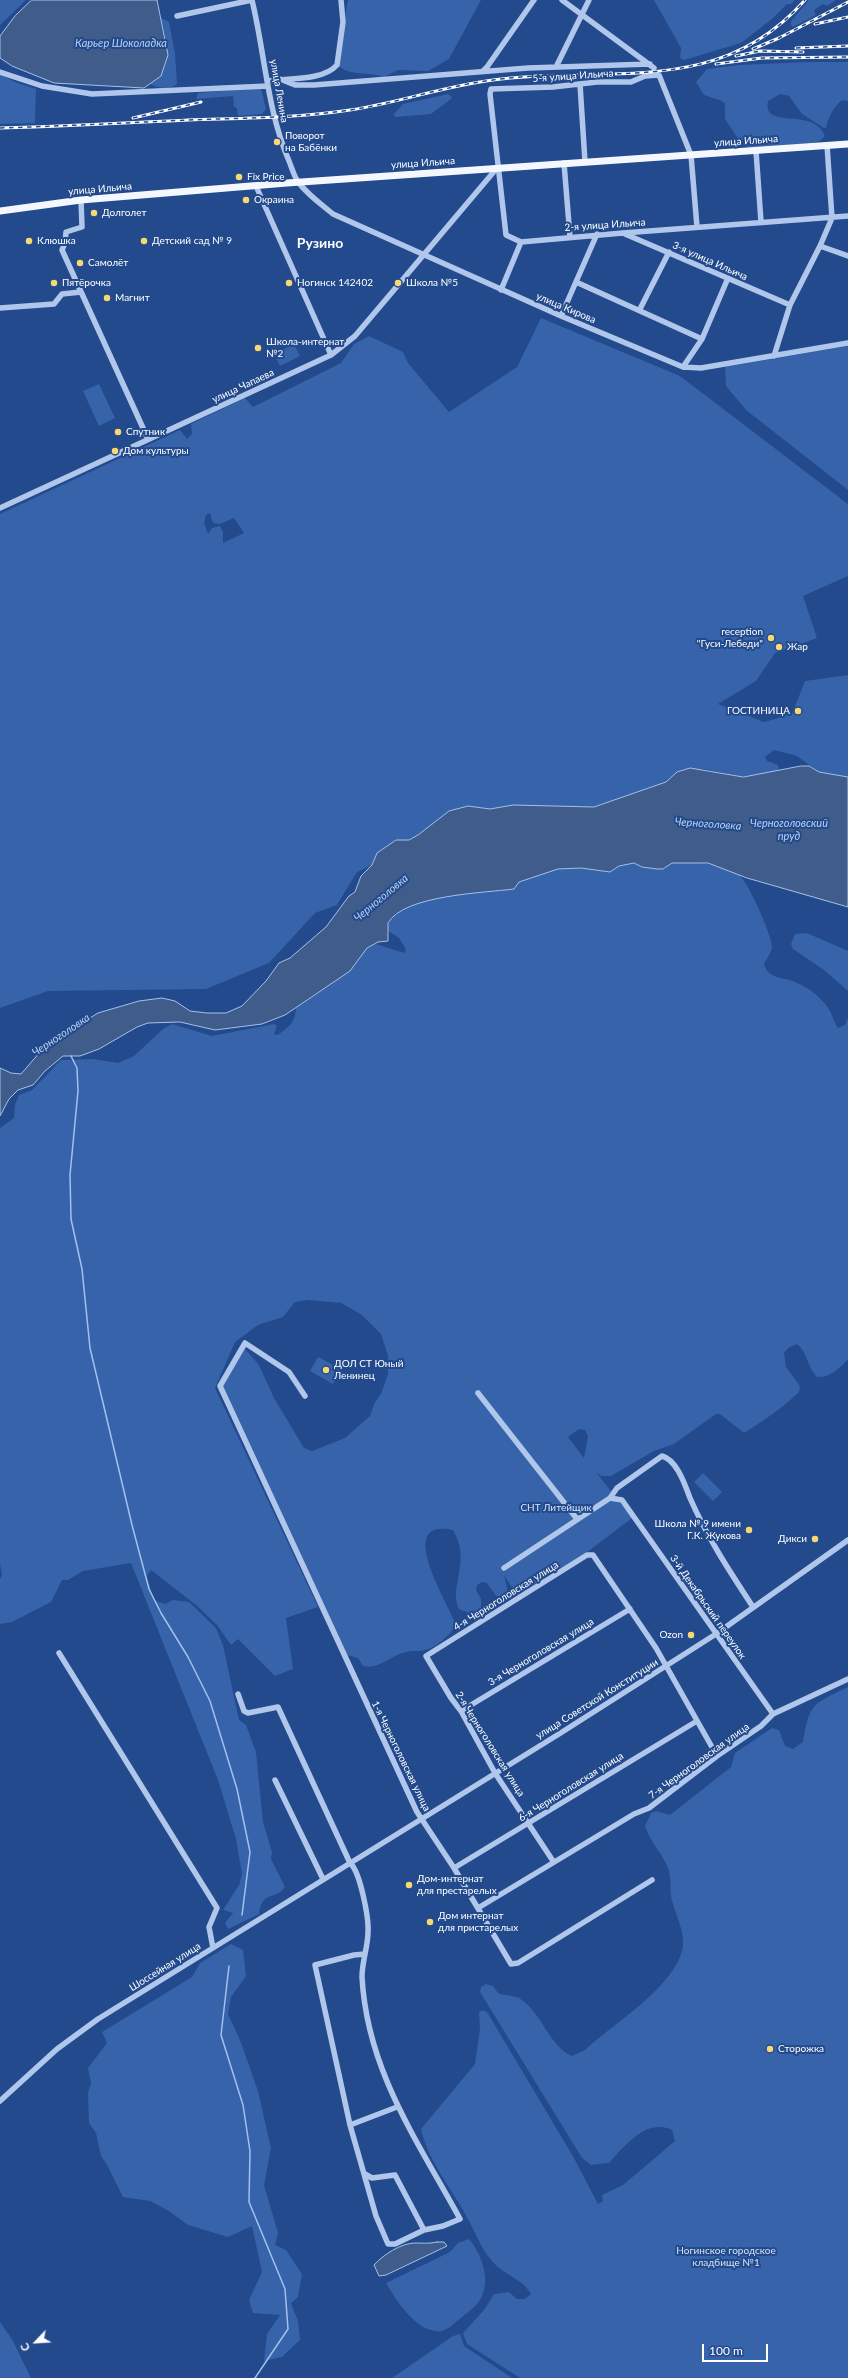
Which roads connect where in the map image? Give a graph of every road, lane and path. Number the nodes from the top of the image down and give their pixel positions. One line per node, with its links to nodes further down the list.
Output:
1 (252, 0): 7 (street); 12 (street, улица Ленина)
2 (341, 0): 11 (street)
3 (534, 0): 9 (street)
4 (562, 0): 6 (street)
5 (589, 0): 6 (street)
6 (583, 14): 8 (street); 8 (street)
7 (177, 16)
8 (556, 67): 9 (street)
9 (482, 71): 11 (street)
10 (0, 72): 12 (street)
11 (280, 79): 12 (street)
12 (268, 83): 21 (street, улица Ленина)
13 (580, 84): 17 (street, 5-я улица Ильича); 18 (street); 20 (street, 5-я улица Ильича)
14 (848, 144): 15 (main road, улица Ильича)
15 (827, 145): 16 (main road, улица Ильича); 26 (street)
16 (756, 152): 17 (main road, улица Ильича); 27 (street)
17 (691, 155): 18 (main road, улица Ильича); 28 (street)
18 (585, 162): 19 (main road, улица Ильича)
19 (564, 163): 20 (main road, улица Ильича); 31 (street)
20 (497, 167): 21 (main road, улица Ильича); 32 (street); 35 (street, улица Чапаева)
21 (298, 182): 22 (main road, улица Ильича); 35 (street, улица Кирова)
22 (256, 186): 23 (main road, улица Ильича); 47 (street)
23 (81, 200): 24 (main road, улица Ильича); 40 (street)
24 (0, 211)
25 (848, 216): 26 (street, 2-я улица Ильича)
26 (832, 218): 27 (street, 2-я улица Ильича); 33 (street)
27 (761, 222): 28 (street, 2-я улица Ильича)
28 (698, 227): 29 (street, 2-я улица Ильича)
29 (623, 233): 30 (street, 2-я улица Ильича); 34 (street, 3-я улица Ильича)
30 (597, 234): 31 (street, 2-я улица Ильича); 38 (street)
31 (570, 237): 32 (street, 2-я улица Ильича)
32 (521, 242): 39 (street)
33 (820, 246): 36 (street); 41 (street)
34 (669, 252): 37 (street, 3-я улица Ильича); 43 (street)
35 (425, 254): 39 (street, улица Кирова); 47 (street, улица Чапаева)
36 (848, 256)
37 (728, 278): 41 (street, 3-я улица Ильича); 45 (street)
38 (576, 282): 43 (street); 44 (street)
39 (502, 290): 44 (street, улица Кирова)
40 (81, 292): 42 (street); 50 (street)
41 (790, 306): 48 (street)
42 (0, 308)
43 (640, 309): 45 (street)
44 (560, 316): 49 (street, улица Кирова)
45 (702, 338): 49 (street)
46 (847, 342): 48 (street, улица Кирова)
47 (331, 355): 50 (street, улица Чапаева)
48 (774, 356): 49 (street, улица Кирова)
49 (683, 367)
50 (148, 440): 51 (street, улица Чапаева)
51 (0, 508)
52 (478, 1393): 55 (street)
53 (305, 1396): 65 (street, 1-я Черноголовская улица)
54 (610, 1498): 55 (street); 58 (street); 60 (street, 3-й Декабрьский переулок)
55 (577, 1519): 57 (street)
56 (848, 1540): 58 (street, улица Советской Конституции)
57 (504, 1568)
58 (753, 1607): 60 (street, улица Советской Конституции)
59 (630, 1609): 62 (street, 4-я Черноголовская улица); 63 (street); 68 (street, 3-я Черноголовская улица)
60 (716, 1634): 63 (street, улица Советской Конституции); 69 (street, 3-й Декабрьский переулок)
61 (59, 1653): 82 (street)
62 (426, 1656): 68 (street, 2-я Черноголовская улица)
63 (666, 1666): 70 (street); 72 (street, улица Советской Конституции)
64 (848, 1679): 69 (street, 7-я Черноголовская улица)
65 (355, 1682): 66 (street); 74 (street, 1-я Черноголовская улица)
66 (349, 1684)
67 (238, 1694): 77 (street)
68 (461, 1711): 72 (street, 2-я Черноголовская улица)
69 (772, 1714): 71 (street, 7-я Черноголовская улица)
70 (697, 1721): 71 (street); 75 (street, 6-я Черноголовская улица)
71 (717, 1756): 76 (street, 7-я Черноголовская улица)
72 (496, 1773): 74 (street, улица Советской Конституции); 75 (street, 2-я Черноголовская улица)
73 (275, 1780): 79 (street)
74 (422, 1819): 77 (street, улица Советской Конституции); 78 (street, 1-я Черноголовская улица)
75 (530, 1824): 76 (street, 2-я Черноголовская улица); 78 (street, 6-я Черноголовская улица)
76 (553, 1860): 81 (street, 7-я Черноголовская улица)
77 (350, 1863): 79 (street, Шоссейная улица); 83 (street)
78 (454, 1868): 81 (street, 1-я Черноголовская улица)
79 (323, 1879): 82 (street, Шоссейная улица)
80 (652, 1880): 81 (street, 1-я Черноголовская улица)
81 (478, 1908)
82 (213, 1948): 84 (street, Шоссейная улица)
83 (365, 1954): 85 (street); 86 (street)
84 (0, 2101)
85 (397, 2107): 86 (street); 88 (street)
86 (350, 2125): 87 (street)
87 (365, 2174): 88 (street); 88 (street)
88 (424, 2230)

